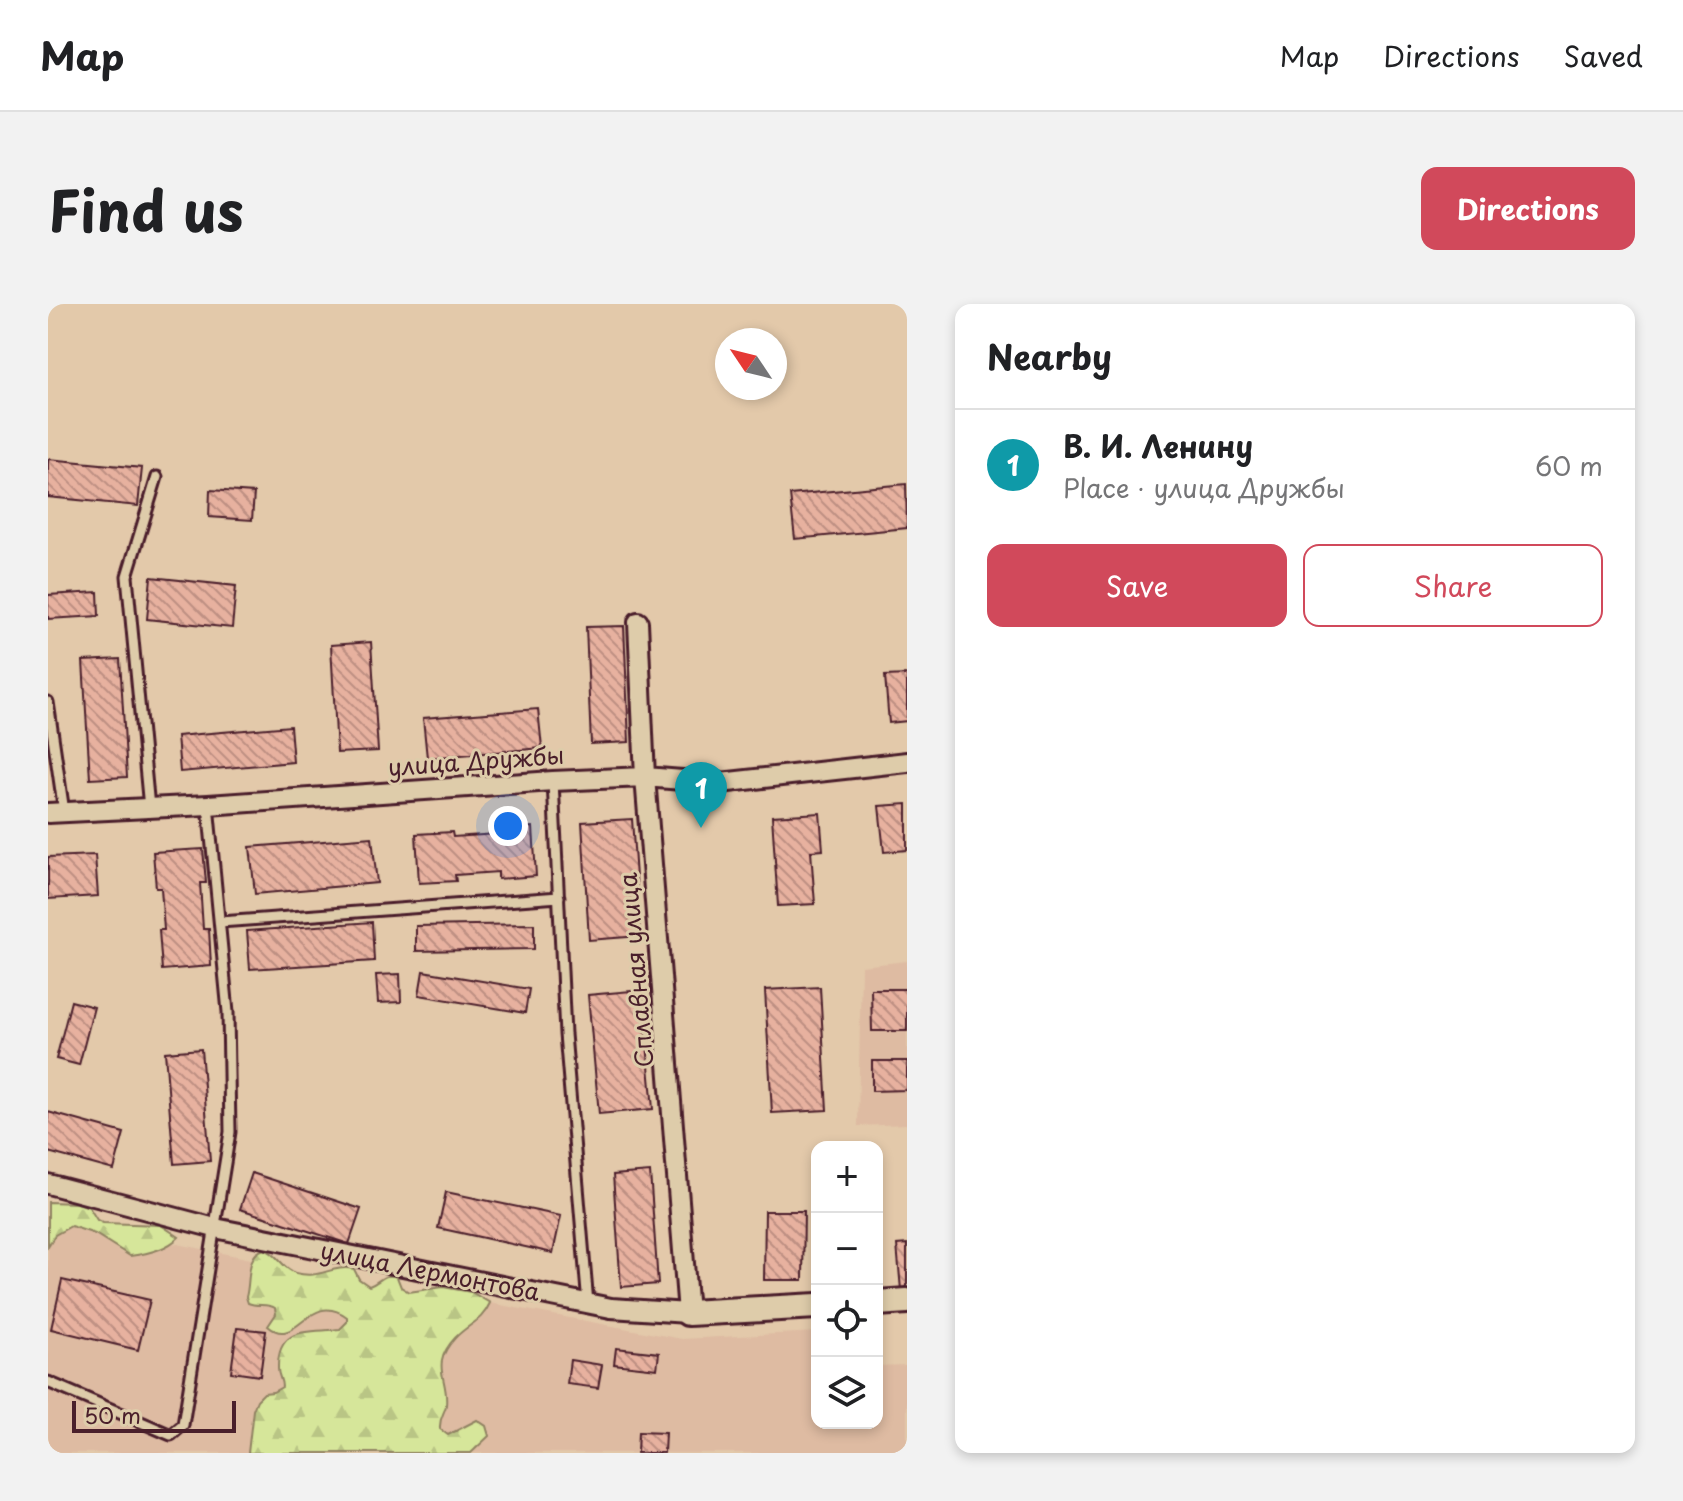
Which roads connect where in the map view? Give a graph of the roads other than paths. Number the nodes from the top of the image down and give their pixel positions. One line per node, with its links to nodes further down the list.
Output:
1 (157, 477): 8 (lane)
2 (638, 622): 5 (street, Сплавная улица)
3 (48, 702): 9 (lane)
4 (907, 762): 5 (street, улица Дружбы)
5 (645, 777): 6 (street, улица Дружбы); 18 (street, Сплавная улица)
6 (553, 781): 7 (street, улица Дружбы); 10 (lane)
7 (208, 805): 8 (street, улица Дружбы); 11 (lane)
8 (149, 808): 9 (street, улица Дружбы)
9 (56, 812)
10 (559, 897): 11 (lane); 16 (lane)
11 (220, 922): 13 (lane)
12 (48, 1184): 13 (street, улица Лермонтова)
13 (215, 1228): 16 (street, улица Лермонтова); 19 (lane)
14 (907, 1301): 15 (street)
15 (883, 1303)
16 (588, 1304): 18 (street, улица Лермонтова)
17 (811, 1306): 18 (street, улица Лермонтова)
18 (688, 1313)
19 (48, 1382)

